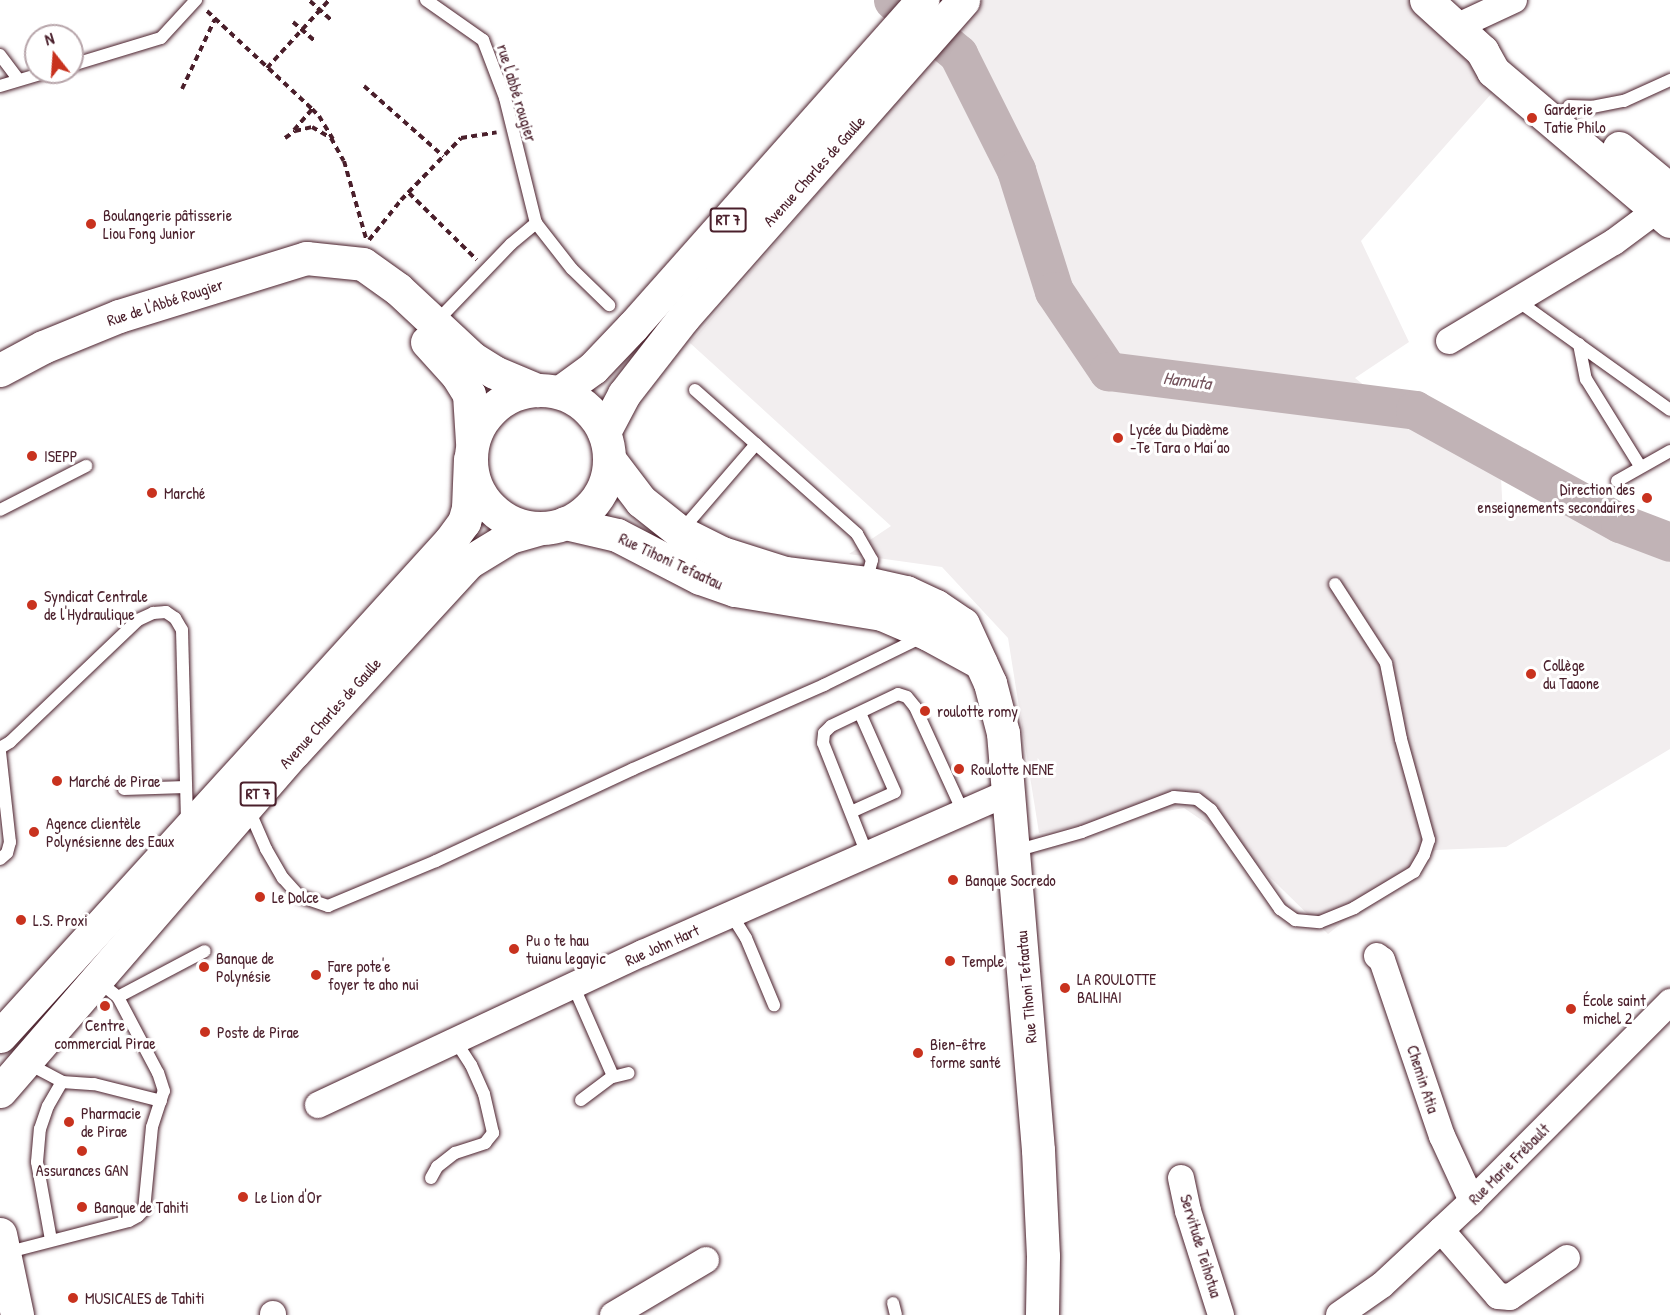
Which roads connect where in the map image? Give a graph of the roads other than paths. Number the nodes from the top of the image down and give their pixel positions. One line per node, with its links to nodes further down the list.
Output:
1 (196, 0): 10 (lane)
2 (426, 0): 17 (lane, rue l'abbé rougier)
3 (1426, 0): 6 (main road)
4 (1514, 0): 6 (street)
5 (937, 6): 7 (main road, Avenue Charles de Gaulle / RT 7)
6 (1456, 27): 8 (main road)
7 (899, 50): 26 (main road, Avenue Charles de Gaulle / RT 7); 29 (main road, Avenue Charles de Gaulle / RT 7)
8 (1482, 51): 15 (main road); 16 (main road)
9 (0, 55): 12 (lane)
10 (84, 60)
11 (24, 79): 12 (lane)
12 (18, 81): 14 (lane)
13 (1670, 82): 15 (lane)
14 (0, 86)
15 (1569, 106): 16 (main road)
16 (1667, 204): 19 (street)
17 (536, 223): 20 (lane, rue l'abbé rougier); 21 (lane)
18 (337, 260): 21 (main road, Rue de l'Abbé Rougier); 24 (main road, Rue de l'Abbé Rougier); 30 (main road)
19 (1518, 301): 22 (street); 23 (lane)
20 (609, 305)
21 (435, 323): 26 (main road, Rue de l'Abbé Rougier)
22 (1449, 341)
23 (1579, 344): 27 (lane); 33 (lane)
24 (0, 370)
25 (695, 390): 28 (lane)
26 (548, 391): 29 (main road); 30 (main road, RT 7)
27 (1670, 410)
28 (756, 444): 37 (lane); 38 (lane)
29 (607, 445): 36 (main road, RT 7); 37 (main road, Rue Tihoni Tefaatau)
30 (471, 451): 36 (main road); 52 (main road, Avenue Charles de Gaulle / RT 7)
31 (1670, 452): 33 (lane)
32 (86, 466): 35 (lane)
33 (1640, 466): 34 (lane)
34 (1617, 481)
35 (0, 510)
36 (553, 526): 40 (main road, Rue Tihoni Tefaatau); 49 (main road, Avenue Charles de Gaulle / RT 7)
37 (680, 532): 38 (main road, Rue Tihoni Tefaatau)
38 (866, 583): 40 (lane); 42 (main road, Rue Tihoni Tefaatau)
39 (1335, 584): 53 (lane)
40 (836, 607): 41 (main road, Rue Tihoni Tefaatau)
41 (928, 634): 42 (main road, Rue Tihoni Tefaatau); 49 (lane)
42 (981, 663): 48 (main road, Rue Tihoni Tefaatau)
43 (860, 713): 50 (lane); 50 (lane); 51 (lane)
44 (0, 748): 46 (lane)
45 (0, 752): 55 (lane)
46 (186, 787): 47 (lane); 52 (lane)
47 (123, 789)
48 (1009, 792): 51 (street, Rue John Hart); 53 (main road, Rue Tihoni Tefaatau)
49 (247, 807): 60 (main road, Avenue Charles de Gaulle / RT 7)
50 (851, 812): 54 (lane)
51 (963, 812): 54 (street, Rue John Hart)
52 (187, 828): 62 (main road, Avenue Charles de Gaulle / RT 7)
53 (1014, 851): 84 (main road, Rue Tihoni Tefaatau)
54 (867, 854): 56 (street, Rue John Hart)
55 (0, 860)
56 (731, 914): 59 (street, Rue John Hart); 63 (lane)
57 (205, 951): 60 (lane)
58 (1377, 956): 76 (street, Chemin Atia)
59 (573, 985): 65 (street, Rue John Hart); 68 (lane)
60 (108, 989): 66 (main road, Avenue Charles de Gaulle / RT 7); 72 (lane)
61 (1670, 1002): 76 (street, Rue Marie Frébault)
62 (15, 1005): 64 (main road, Avenue Charles de Gaulle / RT 7)
63 (774, 1005)
64 (0, 1036)
65 (456, 1042): 73 (street, Rue John Hart); 74 (lane)
66 (27, 1063): 69 (lane); 70 (main road, Avenue Charles de Gaulle / RT 7)
67 (628, 1073): 68 (lane)
68 (613, 1077): 71 (lane)
69 (62, 1082): 72 (lane); 78 (lane)
70 (0, 1091)
71 (581, 1100)
72 (161, 1101): 78 (lane)
73 (318, 1105)
74 (431, 1178)
75 (1181, 1178): 85 (street, Servitude Teihotua)
76 (1472, 1201): 77 (street, Rue Marie Frébault)
77 (1441, 1230): 80 (street); 86 (street, Rue Marie Frébault)
78 (51, 1240): 79 (lane)
79 (2, 1244): 82 (main road)
80 (1567, 1258)
81 (706, 1260): 83 (street)
82 (17, 1315)
83 (613, 1315)
84 (1042, 1315)
85 (1221, 1315)
86 (1339, 1315)

